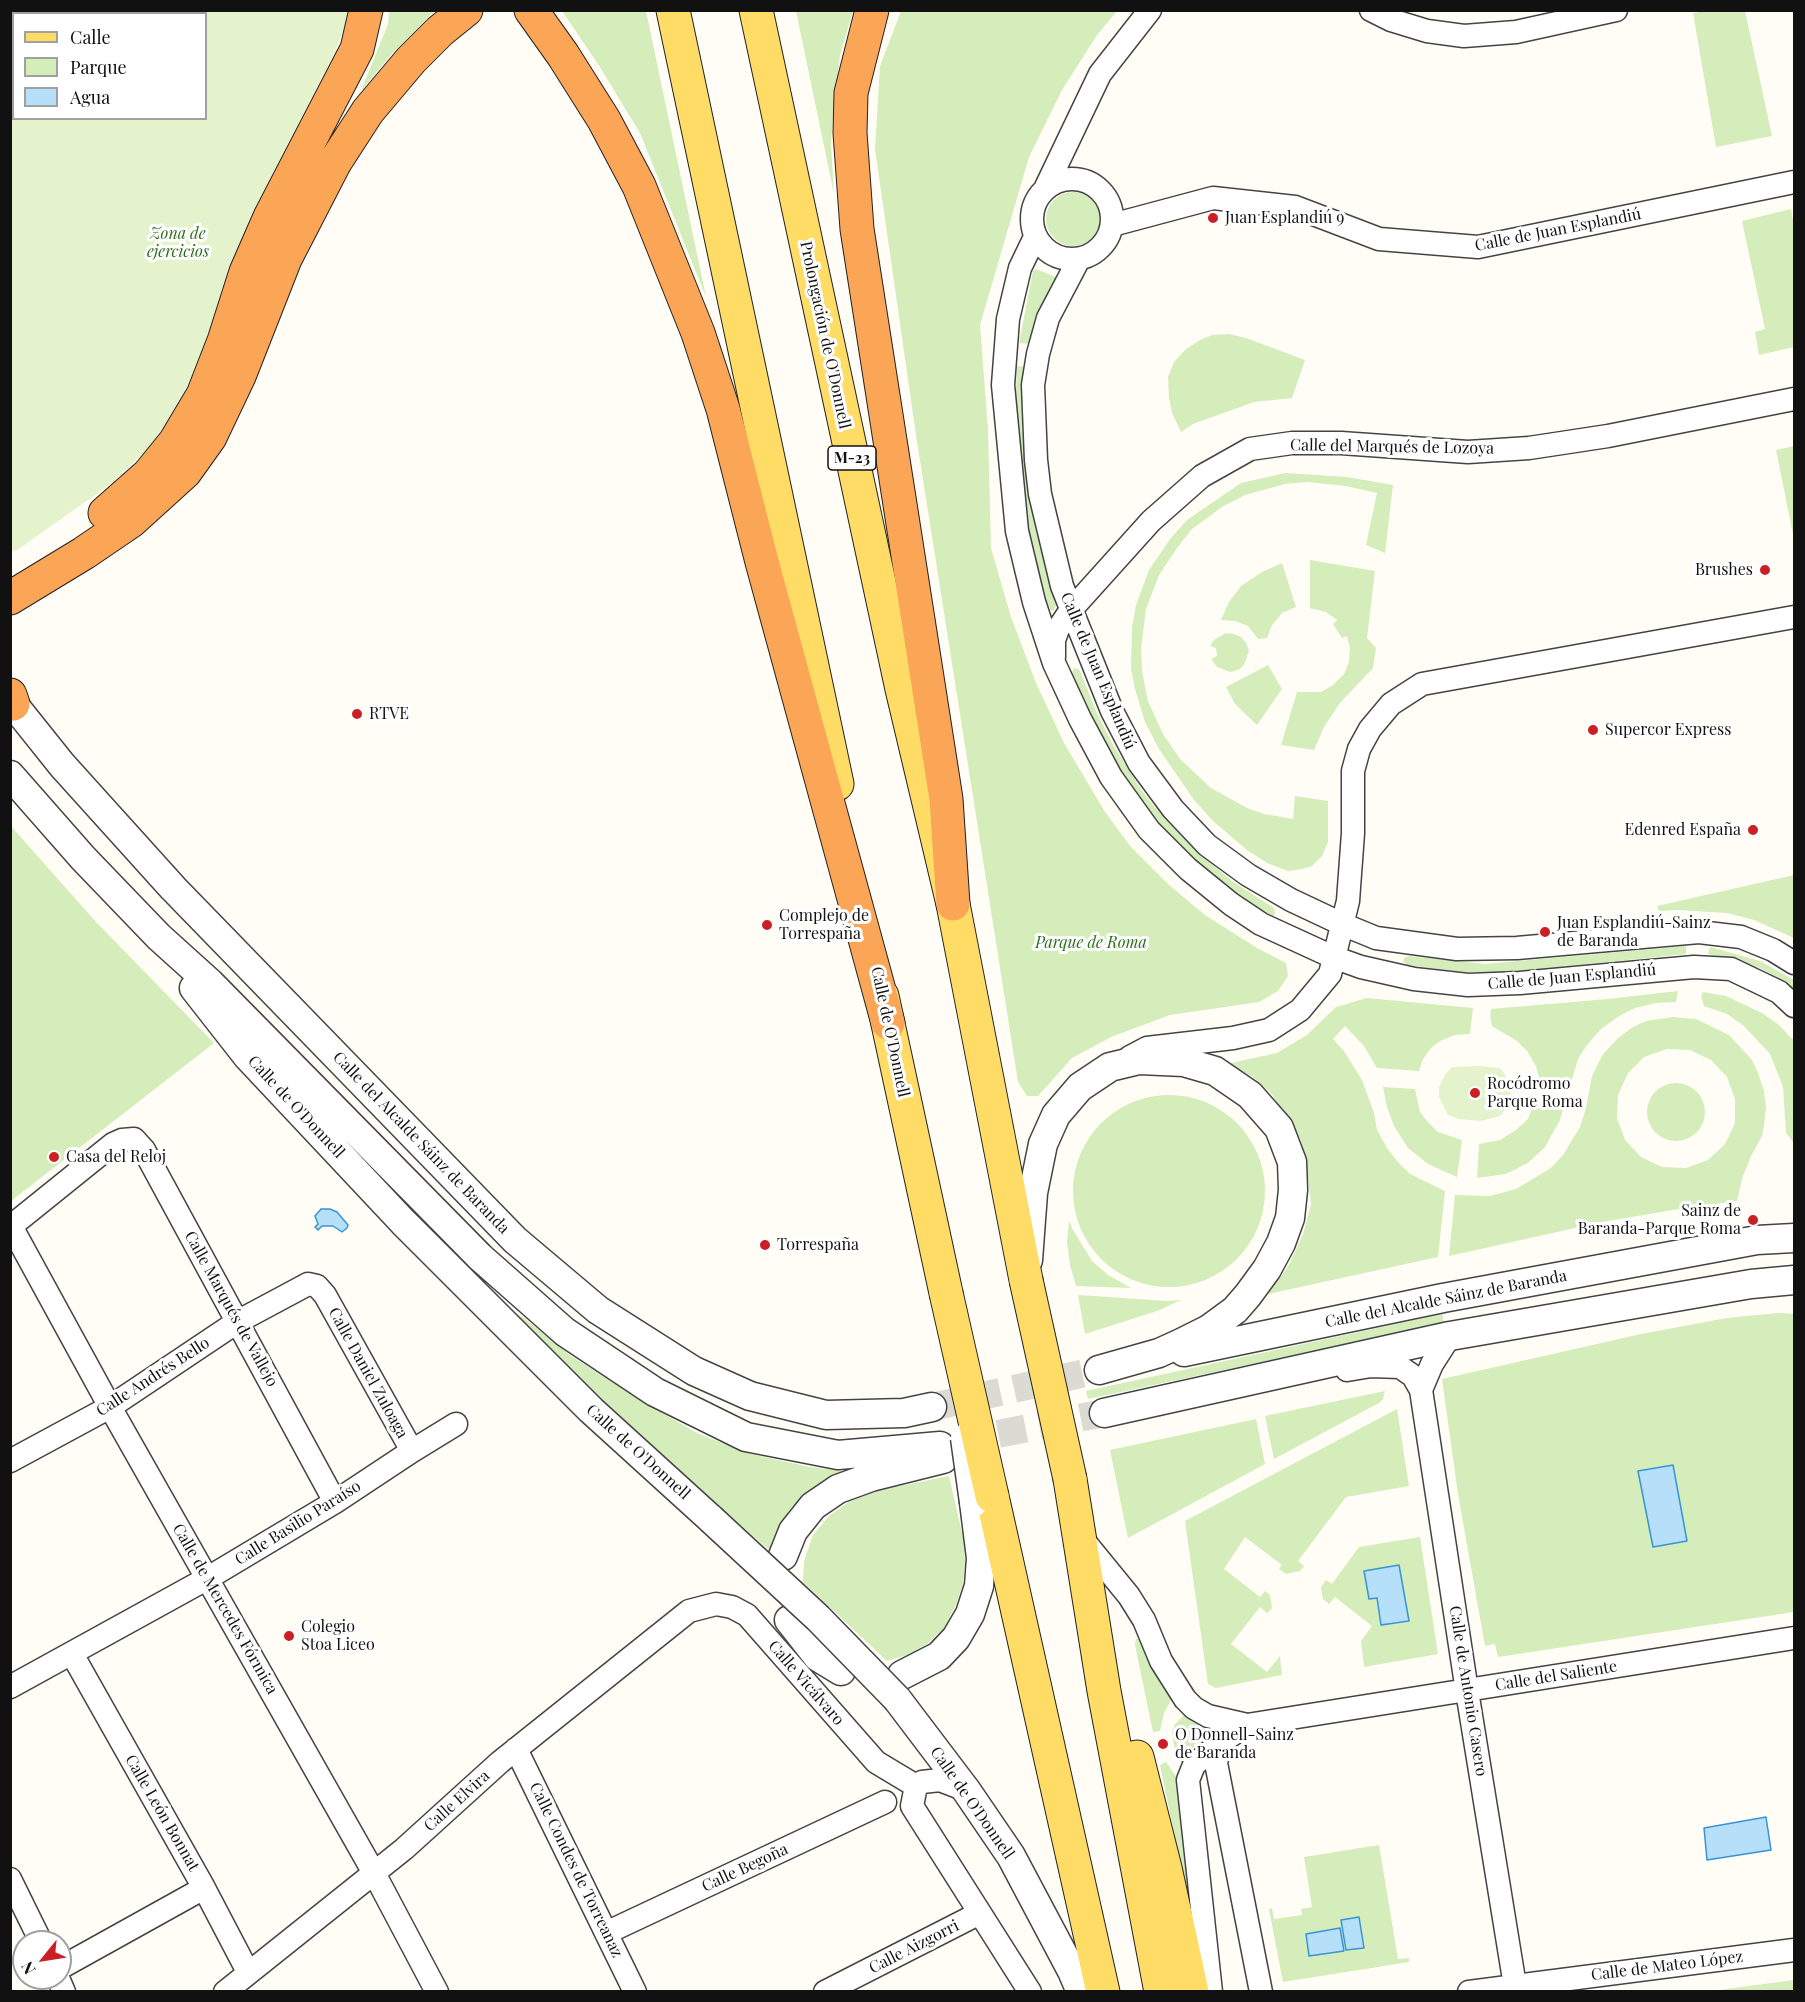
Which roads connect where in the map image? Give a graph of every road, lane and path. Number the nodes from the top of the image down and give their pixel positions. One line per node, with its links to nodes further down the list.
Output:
1 (366, 10): 16 (highway)
2 (466, 10): 17 (highway)
3 (531, 10): 29 (highway)
4 (673, 10): 29 (main road, Calle de O'Donnell)
5 (756, 10): 23 (main road, Prolongación de O'Donnell / M-23)
6 (872, 10): 23 (highway)
7 (1150, 10): 11 (street)
8 (1371, 10): 9 (street)
9 (1616, 10)
10 (1794, 182): 12 (street, Calle de Juan Esplandiú)
11 (1047, 188): 12 (street); 13 (street)
12 (1112, 225): 14 (street)
13 (1035, 237): 14 (street); 20 (street, Calle de Juan Esplandiú)
14 (1079, 259): 18 (street, Calle de Juan Esplandiú)
15 (1794, 399): 18 (street, Calle del Marqués de Lozoya)
16 (10, 572)
17 (10, 598)
18 (1070, 611): 20 (street, Calle del Marqués de Lozoya); 24 (street, Calle de Juan Esplandiú)
19 (1794, 617): 24 (street)
20 (1054, 663): 26 (street, Calle de Juan Esplandiú)
21 (11, 700): 41 (street, Calle del Alcalde Sáinz de Baranda)
22 (10, 775): 25 (street)
23 (954, 904): 33 (main road)
24 (1342, 924): 26 (street); 27 (street, Calle de Juan Esplandiú)
25 (159, 937): 49 (street); 57 (street, Calle de O'Donnell, bridge)
26 (1333, 957): 28 (street, Calle de Juan Esplandiú); 30 (street)
27 (1794, 963)
28 (1794, 1006)
29 (888, 1023): 46 (main road, Calle de O'Donnell, bridge)
30 (1110, 1067): 32 (street, Calle del Alcalde Sáinz de Baranda); 33 (street)
31 (11, 1226): 36 (street, Calle Marqués de Vallejo); 40 (street, Calle de Mercedes Fórmica)
32 (1794, 1238)
33 (1026, 1280): 48 (main road, bridge)
34 (1794, 1280): 37 (street)
35 (325, 1295): 36 (street, Calle Andrés Bello); 44 (street, Calle Daniel Zuloaga)
36 (237, 1322): 40 (street, Calle Andrés Bello); 47 (street, Calle Marqués de Vallejo)
37 (1450, 1336): 38 (street); 39 (street)
38 (1421, 1390): 39 (street); 59 (street, Calle de Antonio Casero)
39 (1194, 1394): 42 (street)
40 (110, 1407): 45 (street, Calle Andrés Bello); 50 (street, Calle de Mercedes Fórmica)
41 (932, 1407)
42 (1103, 1419)
43 (456, 1424): 44 (street, Calle Basilio Paraíso)
44 (412, 1450): 47 (street, Calle Basilio Paraíso)
45 (10, 1461)
46 (983, 1499): 57 (street); 82 (main road, Calle de O'Donnell)
47 (335, 1502): 50 (street, Calle Basilio Paraíso)
48 (1080, 1536): 58 (main road); 60 (street)
49 (783, 1556)
50 (208, 1578): 54 (street, Calle Basilio Paraíso); 66 (street, Calle de Mercedes Fórmica)
51 (688, 1611): 62 (street, Calle Elvira); 63 (street, Calle Vicálvaro)
52 (789, 1620): 55 (street)
53 (1794, 1638): 59 (street, Calle del Saliente)
54 (72, 1654): 56 (street, Calle Basilio Paraíso); 68 (street, Calle León Bonnat)
55 (841, 1671)
56 (10, 1687)
57 (899, 1687): 64 (street, Calle de O'Donnell)
58 (1104, 1691): 83 (main road); 84 (main road)
59 (1467, 1691): 60 (street, Calle del Saliente); 75 (street, Calle de Antonio Casero)
60 (1247, 1725): 61 (street)
61 (1221, 1742): 85 (street); 86 (street)
62 (516, 1749): 66 (street, Calle Elvira); 71 (street, Calle Condes de Torreanaz)
63 (916, 1786): 64 (street); 80 (street)
64 (966, 1790): 81 (street, Calle de O'Donnell)
65 (885, 1802): 71 (street, Calle Begoña)
66 (374, 1873): 74 (street, Calle Elvira); 77 (street, Calle de Mercedes Fórmica)
67 (10, 1879): 70 (street)
68 (204, 1888): 73 (street); 74 (street, Calle León Bonnat)
69 (970, 1918): 79 (street, Calle Aizgorri)
70 (35, 1930)
71 (606, 1933): 78 (street, Calle Condes de Torreanaz)
72 (1794, 1950): 75 (street, Calle de Mateo López)
73 (72, 1961)
74 (248, 1972): 76 (street, Calle Elvira)
75 (1516, 1989): 87 (street, Calle de Mateo López)
76 (225, 1992)
77 (437, 1992)
78 (635, 1992)
79 (825, 1992)
80 (1030, 1992)
81 (1081, 1992)
82 (1103, 1992)
83 (1161, 1992)
84 (1192, 1992)
85 (1211, 1992)
86 (1261, 1992)
87 (1469, 1992)

